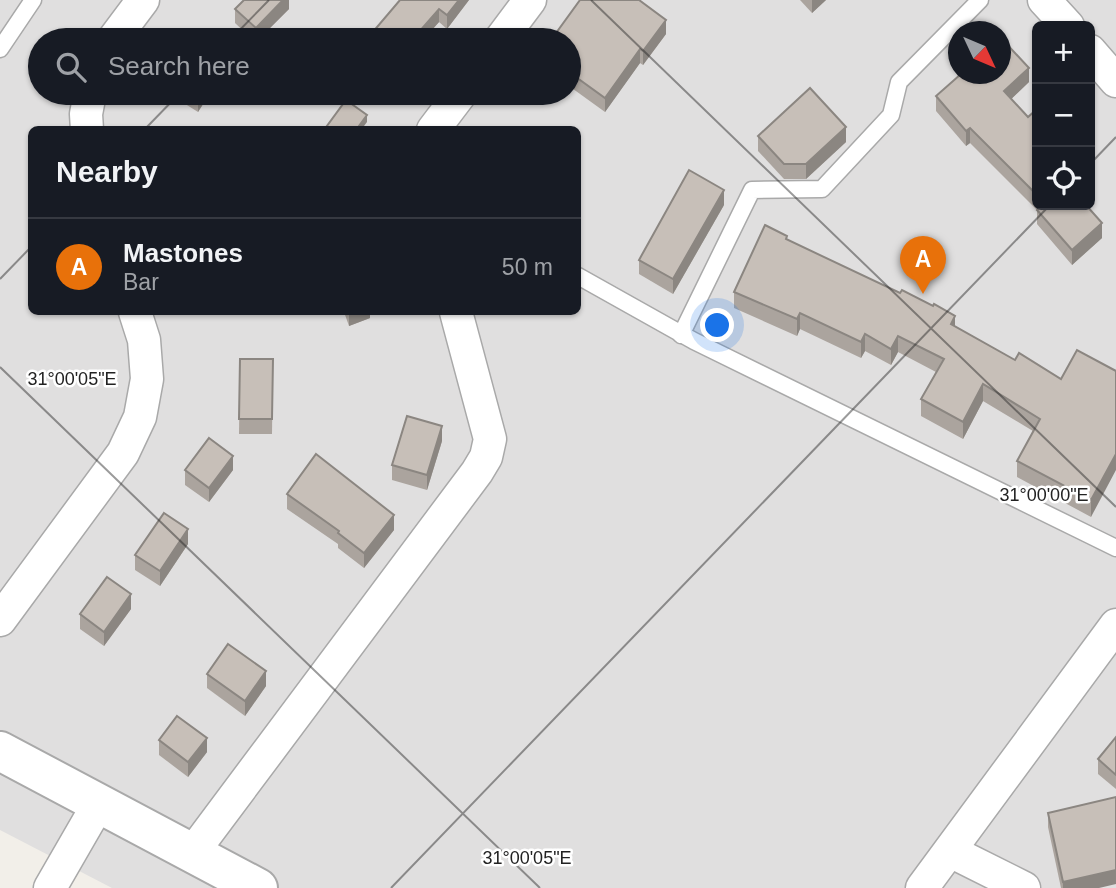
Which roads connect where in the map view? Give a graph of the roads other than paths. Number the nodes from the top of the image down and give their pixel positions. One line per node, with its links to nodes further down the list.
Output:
1 (33, 0): 9 (lane)
2 (143, 0): 7 (street)
3 (530, 0): 8 (street)
4 (980, 0): 19 (lane)
5 (1044, 0): 6 (street)
6 (1063, 21)
7 (122, 28)
8 (509, 28)
9 (0, 49)
10 (1095, 57): 11 (street)
11 (1116, 81)
12 (88, 105): 14 (street)
13 (452, 105): 15 (street)
14 (87, 126)
15 (436, 126)
16 (581, 278): 19 (lane)
17 (136, 315): 21 (street)
18 (457, 315): 26 (street)
19 (681, 335): 20 (lane)
20 (1116, 548)
21 (0, 620)
22 (1116, 625): 25 (street)
23 (0, 751): 24 (street)
24 (99, 803): 26 (street); 27 (street)
25 (950, 851): 29 (street); 30 (street)
26 (193, 852): 28 (street)
27 (50, 888)
28 (258, 888)
29 (922, 888)
30 (1024, 888)

